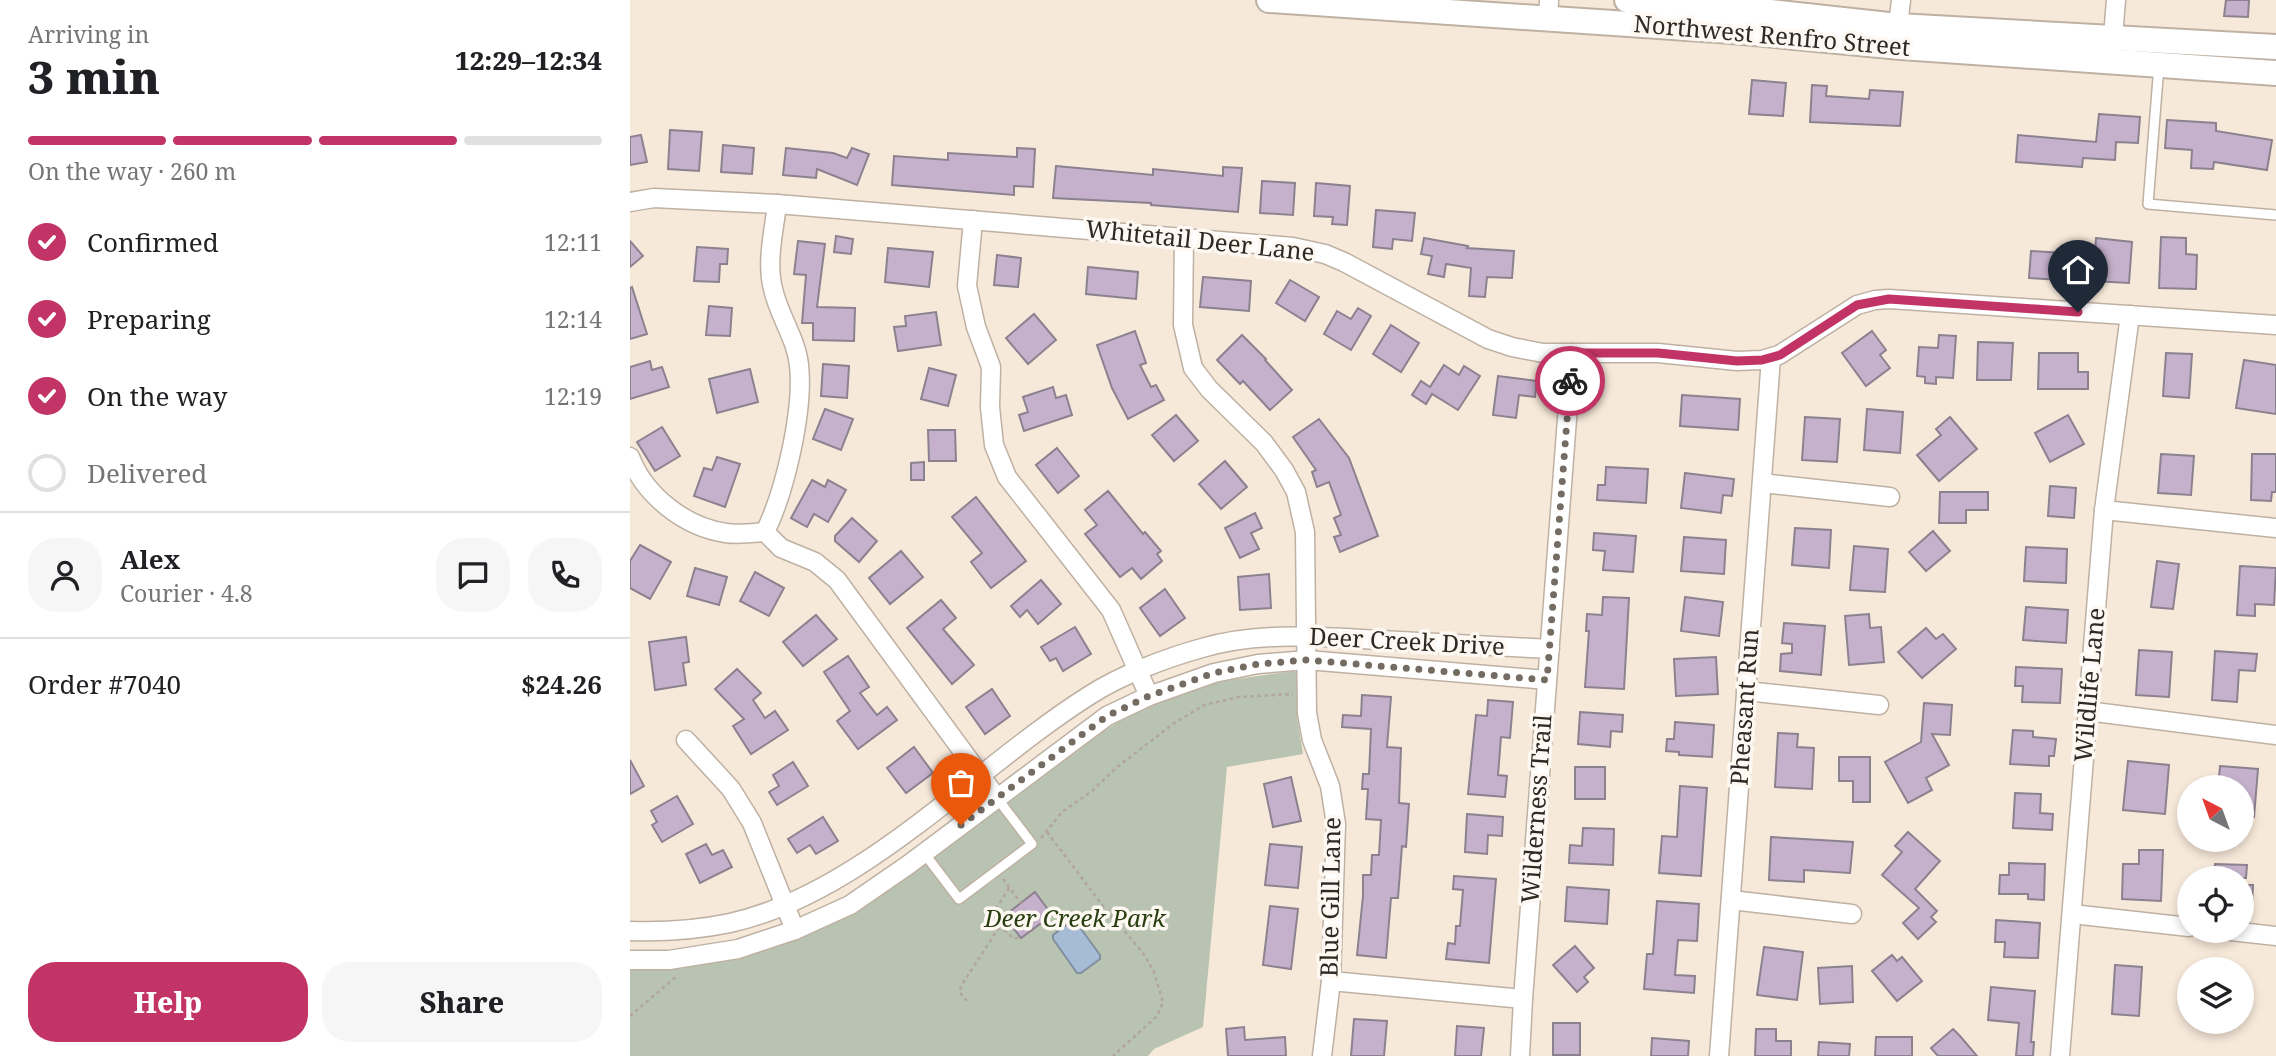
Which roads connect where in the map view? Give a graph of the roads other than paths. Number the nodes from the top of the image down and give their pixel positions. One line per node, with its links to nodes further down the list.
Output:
1 (1269, 0): 5 (main road, Northwest Renfro Street)
2 (1627, 0): 6 (main road, Northwest Renfro Street)
3 (1901, 0): 7 (street)
4 (2116, 0): 9 (street)
5 (1548, 10): 6 (main road, Northwest Renfro Street)
6 (1733, 13): 7 (main road, Northwest Renfro Street); 9 (main road, Northwest Renfro Street)
7 (1898, 26): 9 (main road, Northwest Renfro Street)
8 (2276, 47): 9 (main road, Northwest Renfro Street)
9 (2112, 49): 10 (main road, Northwest Renfro Street)
10 (2159, 64): 11 (main road, Northwest Renfro Street); 14 (lane)
11 (2276, 72)
12 (630, 202): 13 (street, Whitetail Deer Lane)
13 (777, 204): 15 (street, Whitetail Deer Lane); 26 (street)
14 (2276, 215)
15 (973, 220): 16 (street, Whitetail Deer Lane); 30 (street)
16 (1184, 236): 19 (street, Whitetail Deer Lane); 27 (street, Blue Gill Lane)
17 (2130, 315): 18 (street, Whitetail Deer Lane); 20 (street, Whitetail Deer Lane); 24 (street, Wildlife Lane)
18 (2276, 325)
19 (1572, 353): 20 (street, Whitetail Deer Lane); 28 (street, Wilderness Trail)
20 (1771, 358): 22 (street, Pheasant Run)
21 (630, 457): 26 (street)
22 (1762, 483): 23 (street); 32 (street, Pheasant Run)
23 (1889, 497)
24 (2104, 510): 25 (street); 35 (street, Wildlife Lane)
25 (2276, 528)
26 (765, 532): 38 (street)
27 (1306, 636): 28 (street, Deer Creek Drive); 29 (street, Blue Gill Lane); 30 (street, Deer Creek Drive)
28 (1550, 649): 31 (street, Wilderness Trail)
29 (1307, 660): 31 (street, Deer Creek Drive); 33 (street, Deer Creek Drive); 51 (street, Blue Gill Lane)
30 (1137, 672): 33 (street); 38 (street, Deer Creek Drive)
31 (1547, 680): 52 (street, Wilderness Trail)
32 (1746, 691): 34 (street); 41 (street, Pheasant Run)
33 (1149, 696): 39 (street, Deer Creek Drive)
34 (1879, 705)
35 (2087, 711): 36 (street); 44 (street, Wildlife Lane)
36 (2276, 735)
37 (686, 740): 42 (street)
38 (980, 775): 39 (street); 42 (street, Deer Creek Drive)
39 (997, 798): 40 (street, Deer Creek Drive); 40 (lane)
40 (924, 853): 46 (street, Deer Creek Drive)
41 (1731, 900): 43 (street); 55 (street, Pheasant Run)
42 (785, 905): 46 (street); 47 (street, Deer Creek Drive)
43 (1852, 914)
44 (2072, 914): 45 (street); 56 (street, Wildlife Lane)
45 (2177, 925)
46 (795, 930): 50 (street, Deer Creek Drive)
47 (630, 931)
48 (2254, 934): 49 (street)
49 (2276, 936)
50 (630, 960)
51 (1331, 981): 52 (street); 53 (street, Blue Gill Lane)
52 (1523, 999): 54 (street, Wilderness Trail)
53 (1322, 1056)
54 (1520, 1056)
55 (1719, 1056)
56 (2060, 1056)

